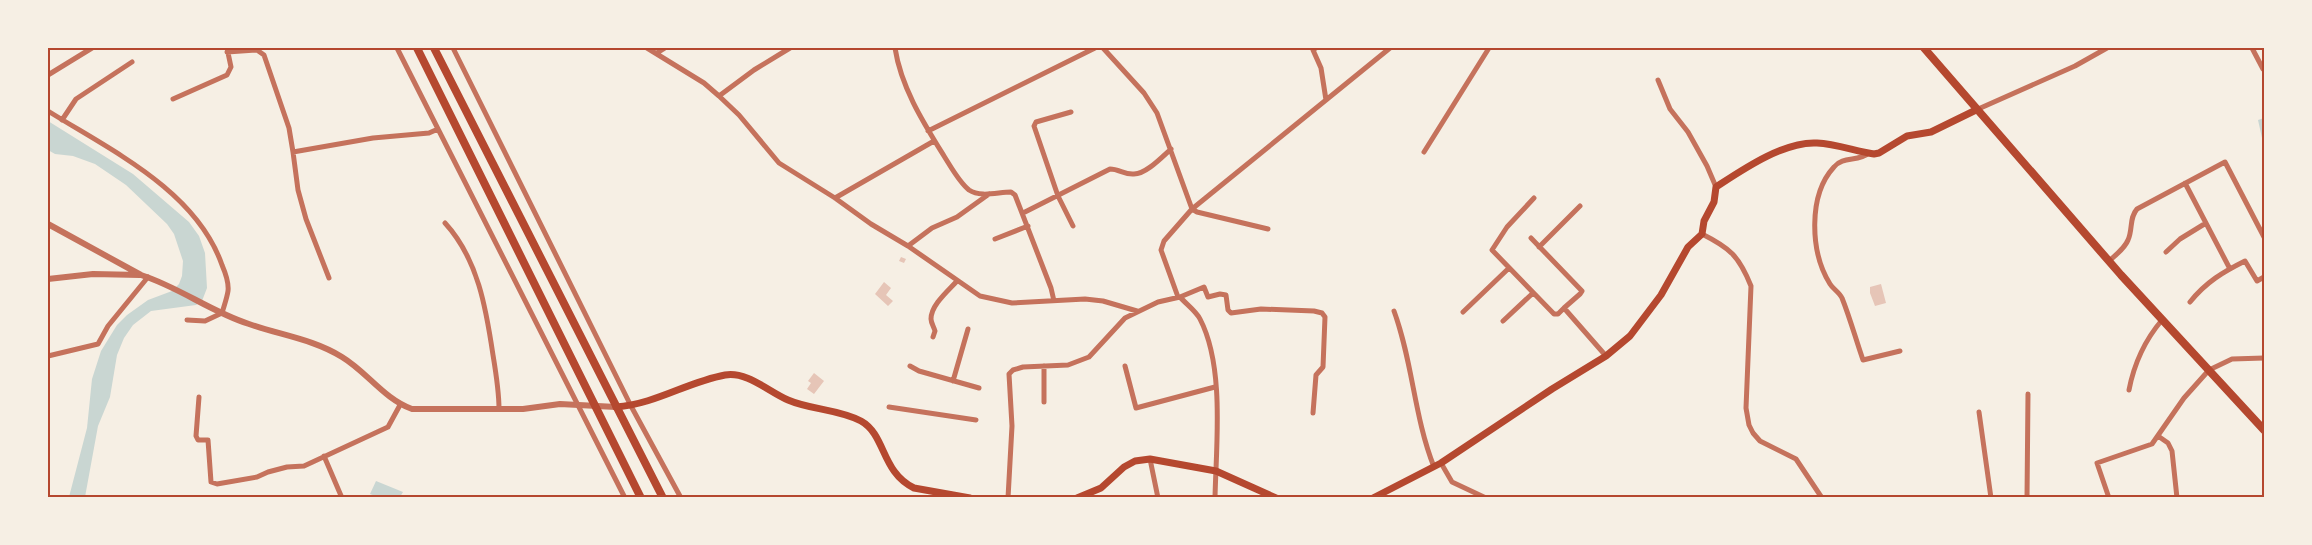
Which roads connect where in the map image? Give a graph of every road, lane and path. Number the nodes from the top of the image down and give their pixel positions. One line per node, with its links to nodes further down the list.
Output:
1 (92, 48): 22 (street)
2 (396, 48): 31 (street)
3 (417, 48): 99 (main road)
4 (434, 48): 101 (main road)
5 (453, 48): 100 (street)
6 (647, 48): 19 (street)
7 (664, 48): 19 (street)
8 (790, 48): 24 (street)
9 (895, 48): 32 (street)
10 (1096, 48): 32 (street)
11 (1103, 48): 34 (street)
12 (1316, 48): 26 (street)
13 (1390, 48): 26 (street)
14 (1489, 48): 36 (street)
15 (1924, 48): 27 (main road)
16 (2107, 48): 27 (street)
17 (2252, 48): 21 (street)
18 (227, 50): 25 (street); 35 (street)
19 (657, 53): 24 (street)
20 (132, 62): 30 (street)
21 (2263, 69)
22 (48, 75)
23 (1658, 80): 39 (street)
24 (719, 96): 42 (street)
25 (173, 99)
26 (1326, 100): 45 (street)
27 (1976, 110): 37 (main road); 60 (main road)
28 (48, 111): 30 (street)
29 (1070, 112): 41 (street)
30 (62, 120): 75 (street)
31 (438, 129): 35 (street); 97 (street)
32 (928, 131): 33 (street)
33 (934, 140): 40 (street); 42 (street)
34 (1171, 149): 41 (street); 45 (street)
35 (293, 152): 65 (street)
36 (1424, 152)
37 (1869, 153): 39 (main road); 82 (street)
38 (2185, 183): 48 (street); 54 (street); 60 (street)
39 (1716, 187): 53 (main road)
40 (989, 194): 46 (street); 57 (street)
41 (1058, 196): 46 (street); 51 (street)
42 (836, 198): 57 (street)
43 (1534, 198): 61 (street)
44 (1580, 206): 58 (street)
45 (1192, 209): 52 (street); 69 (street)
46 (1023, 213): 50 (street)
47 (445, 223): 103 (street)
48 (2206, 223): 59 (street); 62 (street)
49 (48, 224): 63 (street)
50 (1028, 226): 56 (street); 70 (street)
51 (1073, 226)
52 (1268, 229)
53 (1702, 234): 84 (main road); 127 (street)
54 (2264, 237)
55 (1531, 238): 58 (street)
56 (996, 239)
57 (908, 246): 67 (street)
58 (1539, 247): 72 (street)
59 (2166, 252)
60 (2109, 261): 78 (main road)
61 (1509, 268): 68 (street); 76 (street)
62 (2230, 269): 64 (street); 71 (street)
63 (145, 276): 66 (street); 75 (street); 83 (street)
64 (2264, 277)
65 (329, 278)
66 (48, 279)
67 (957, 281): 70 (street); 81 (street)
68 (1533, 293): 72 (street); 79 (street)
69 (1179, 297): 73 (street); 91 (street); 104 (street)
70 (1054, 301): 73 (street)
71 (2190, 302)
72 (1564, 308): 84 (street)
73 (1138, 311): 87 (street)
74 (1394, 311): 112 (street)
75 (219, 312): 77 (street); 98 (street)
76 (1463, 312)
77 (187, 320)
78 (2162, 320): 89 (main road); 93 (street)
79 (1503, 321)
80 (968, 329): 90 (street)
81 (933, 337)
82 (1900, 351)
83 (48, 356)
84 (1606, 356): 111 (main road)
85 (2264, 358): 89 (street)
86 (910, 366): 90 (street)
87 (1044, 366): 96 (street); 120 (street)
88 (1125, 366): 91 (street)
89 (2209, 370): 107 (main road); 108 (street)
90 (953, 381): 92 (street)
91 (1215, 387): 113 (street)
92 (979, 388)
93 (2129, 390)
94 (2028, 394): 129 (street)
95 (199, 397): 109 (street)
96 (1044, 402)
97 (579, 404): 99 (street); 103 (street); 115 (street)
98 (400, 405): 103 (street); 109 (street)
99 (594, 406): 101 (street); 116 (main road)
100 (631, 406): 101 (main road); 118 (street); 119 (main road)
101 (616, 407): 117 (main road)
102 (889, 407): 106 (street)
103 (499, 409)
104 (1313, 412)
105 (1979, 412): 128 (street)
106 (976, 420)
107 (2264, 430)
108 (2158, 436): 130 (street); 131 (street)
109 (324, 456): 114 (street)
110 (1150, 459): 113 (main road); 121 (main road); 122 (street)
111 (1442, 463): 112 (main road); 126 (street)
112 (1434, 467): 125 (main road)
113 (1216, 471): 123 (street); 124 (main road)
114 (342, 498)
115 (625, 498)
116 (642, 498)
117 (663, 498)
118 (681, 498)
119 (970, 498)
120 (1008, 498)
121 (1077, 498)
122 (1158, 498)
123 (1215, 498)
124 (1276, 498)
125 (1373, 498)
126 (1486, 498)
127 (1822, 498)
128 (1991, 498)
129 (2027, 498)
130 (2109, 498)
131 (2177, 498)

